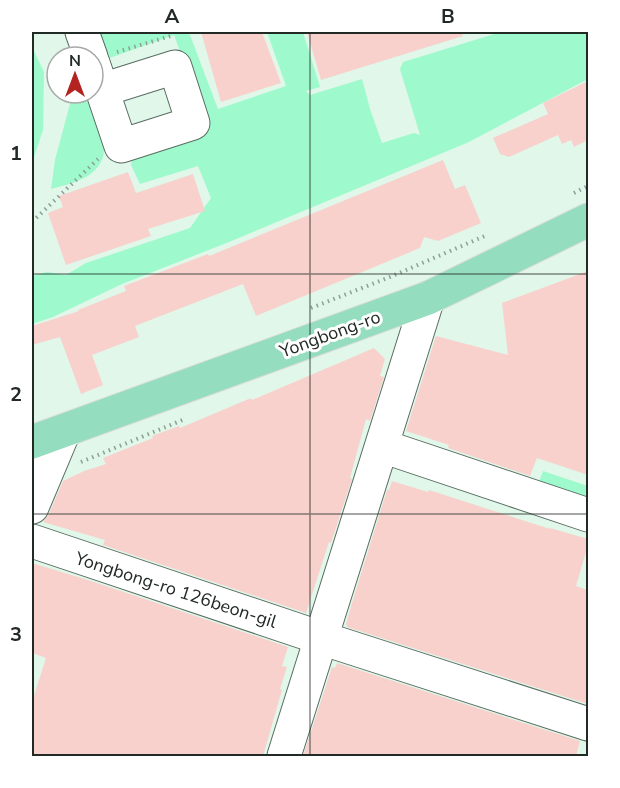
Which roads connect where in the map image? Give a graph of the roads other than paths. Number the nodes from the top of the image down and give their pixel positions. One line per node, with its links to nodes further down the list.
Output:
1 (588, 220): 2 (main road, Yongbong-ro)
2 (428, 298): 3 (main road, Yongbong-ro); 5 (street)
3 (64, 431): 4 (main road, Yongbong-ro); 6 (street)
4 (32, 442)
5 (382, 446): 7 (street); 9 (street)
6 (32, 507)
7 (588, 515)
8 (32, 541): 9 (street, Yongbong-ro 126beon-gil)
9 (321, 638): 10 (street, Yongbong-ro 126beon-gil); 11 (street)
10 (588, 724)
11 (284, 756)

